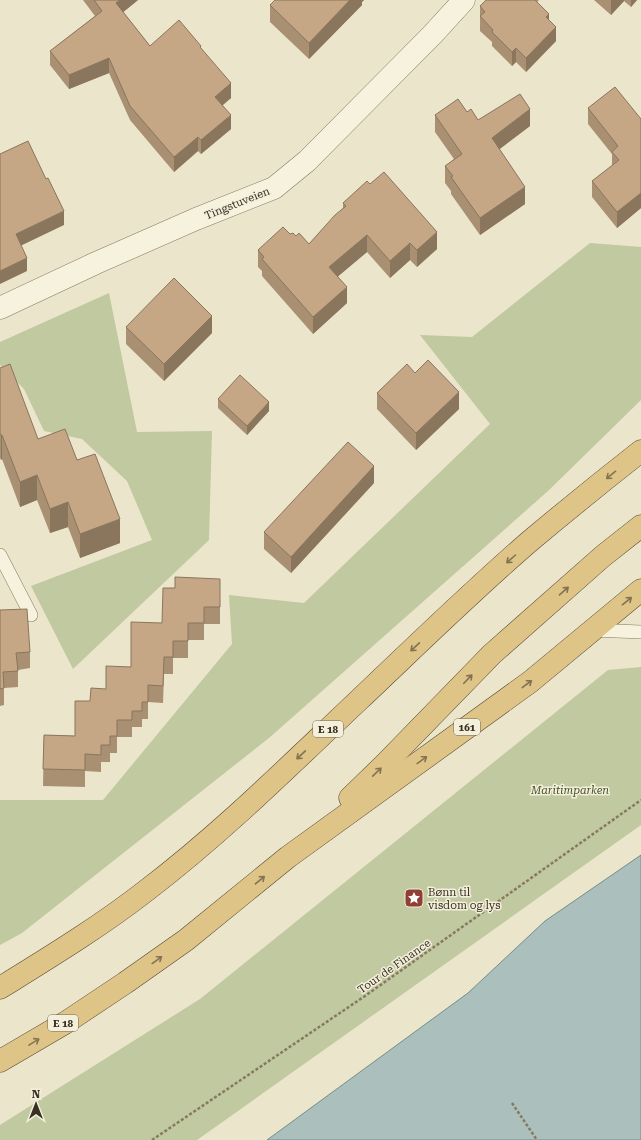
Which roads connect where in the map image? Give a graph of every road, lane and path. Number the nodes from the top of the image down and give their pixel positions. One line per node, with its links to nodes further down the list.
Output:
1 (464, 0): 2 (street, Tingstuveien)
2 (0, 308)
3 (641, 451): 12 (highway, E 18, one-way to 12)
4 (641, 526): 11 (highway, E 18, one-way to 4)
5 (0, 555): 7 (lane)
6 (641, 590): 8 (highway, 161, one-way to 6)
7 (31, 614)
8 (592, 630): 9 (lane); 11 (highway, 161, one-way to 8)
9 (641, 632)
10 (641, 800): 15 (path, Tour de Finance)
11 (288, 857): 13 (highway, E 18, one-way to 11)
12 (0, 988)
13 (0, 1061)
14 (512, 1103): 16 (path)
15 (152, 1140)
16 (537, 1140)

